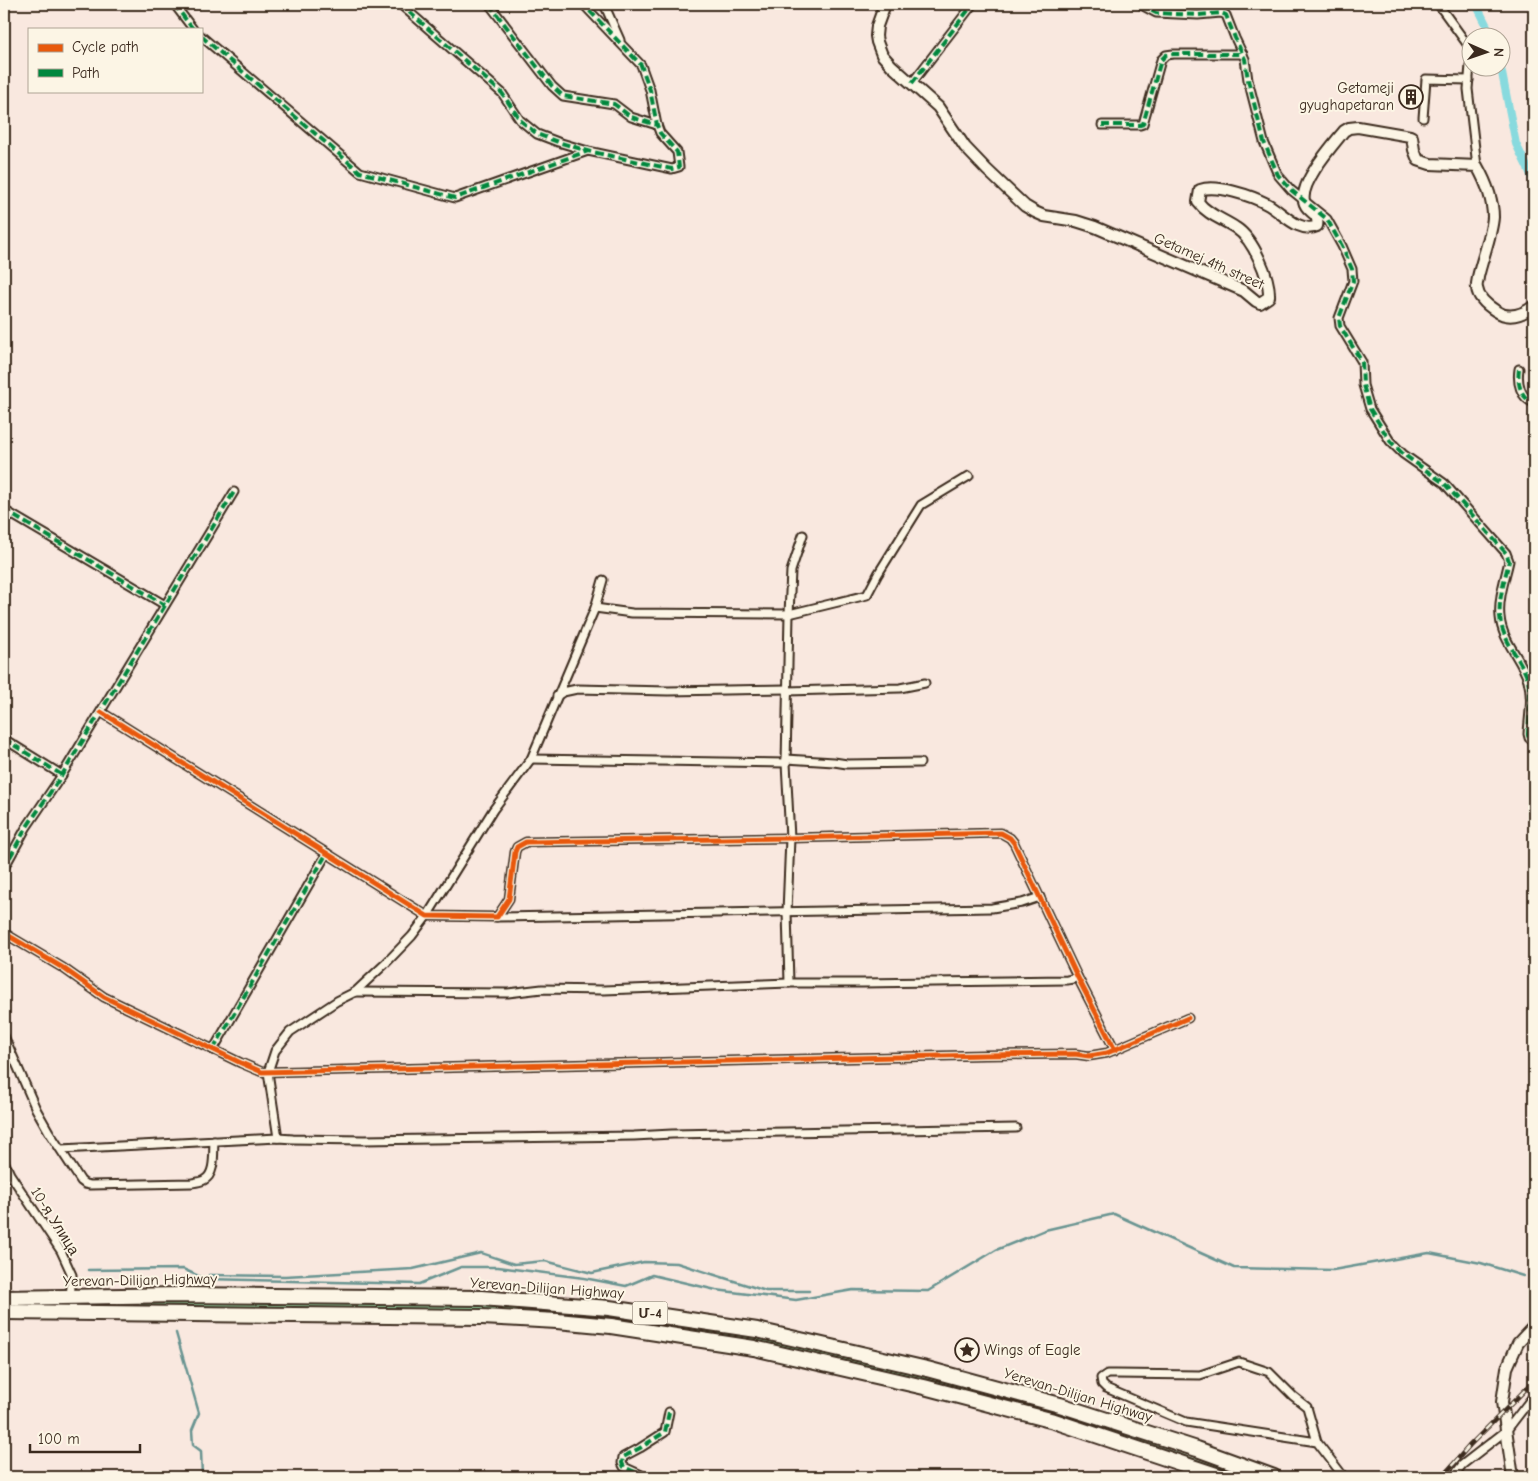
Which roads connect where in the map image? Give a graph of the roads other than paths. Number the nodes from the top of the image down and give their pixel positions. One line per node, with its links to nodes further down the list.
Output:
1 (174, 4): 10 (street)
2 (400, 4): 20 (street)
3 (489, 4): 18 (street)
4 (583, 4): 13 (street)
5 (604, 4): 13 (street)
6 (886, 4): 16 (street, Getamej 4th street)
7 (973, 4): 16 (street)
8 (1142, 4): 14 (street)
9 (1438, 4): 11 (street)
10 (192, 28)
11 (1460, 34)
12 (202, 37): 20 (street)
13 (623, 46): 18 (street)
14 (1243, 54): 19 (street); 22 (street)
15 (1469, 80): 17 (street); 21 (street)
16 (912, 83): 22 (street, Getamej 4th street)
17 (1424, 118)
18 (657, 125): 20 (street)
19 (1102, 125)
20 (588, 151)
21 (1477, 166): 22 (street); 23 (street)
22 (1303, 200): 39 (street)
23 (1534, 306)
24 (1519, 369): 25 (street)
25 (1534, 404)
26 (969, 476): 33 (street)
27 (234, 492): 31 (street)
28 (4, 510): 31 (street)
29 (803, 535): 33 (street)
30 (603, 580): 32 (street)
31 (165, 605): 37 (street)
32 (594, 608): 33 (street); 36 (street)
33 (788, 614): 35 (street)
34 (925, 683): 35 (street)
35 (787, 690): 36 (street); 41 (street)
36 (556, 697): 40 (street)
37 (101, 712): 43 (street); 45 (street)
38 (4, 740): 43 (street)
39 (1534, 742)
40 (531, 759): 41 (street); 49 (street)
41 (786, 761): 42 (street); 44 (street)
42 (920, 763)
43 (62, 775): 46 (street)
44 (790, 838): 47 (street); 48 (street); 50 (street)
45 (327, 853): 49 (street); 57 (street)
46 (4, 868)
47 (1040, 897): 48 (street); 52 (street)
48 (787, 912): 50 (street); 53 (street)
49 (428, 916): 50 (street); 54 (street)
50 (497, 917)
51 (4, 933): 57 (street)
52 (1077, 976): 53 (street); 58 (street)
53 (789, 983): 54 (street)
54 (355, 992): 59 (street)
55 (1188, 1018): 58 (street)
56 (4, 1036): 63 (street)
57 (213, 1050): 59 (street)
58 (1115, 1050): 59 (street)
59 (268, 1072): 61 (street)
60 (1016, 1128): 61 (street)
61 (278, 1138): 62 (street)
62 (214, 1141): 63 (street); 63 (street)
63 (61, 1149)
64 (4, 1161): 65 (street, 10-я Улица)
65 (7, 1173): 67 (street, 10-я Улица)
66 (4, 1298): 67 (highway, Yerevan-Dilijan Highway / Մ-4)
67 (70, 1298): 76 (highway, Yerevan-Dilijan Highway / Մ-4)
68 (4, 1312): 75 (highway, Yerevan-Dilijan Highway / Մ-4)
69 (1534, 1326): 72 (street)
70 (1534, 1395): 72 (street)
71 (669, 1412): 74 (street)
72 (1507, 1430): 78 (street); 79 (street)
73 (1317, 1442): 73 (street); 77 (street)
74 (646, 1477)
75 (1222, 1477)
76 (1274, 1477)
77 (1344, 1477)
78 (1453, 1477)
79 (1513, 1477)

